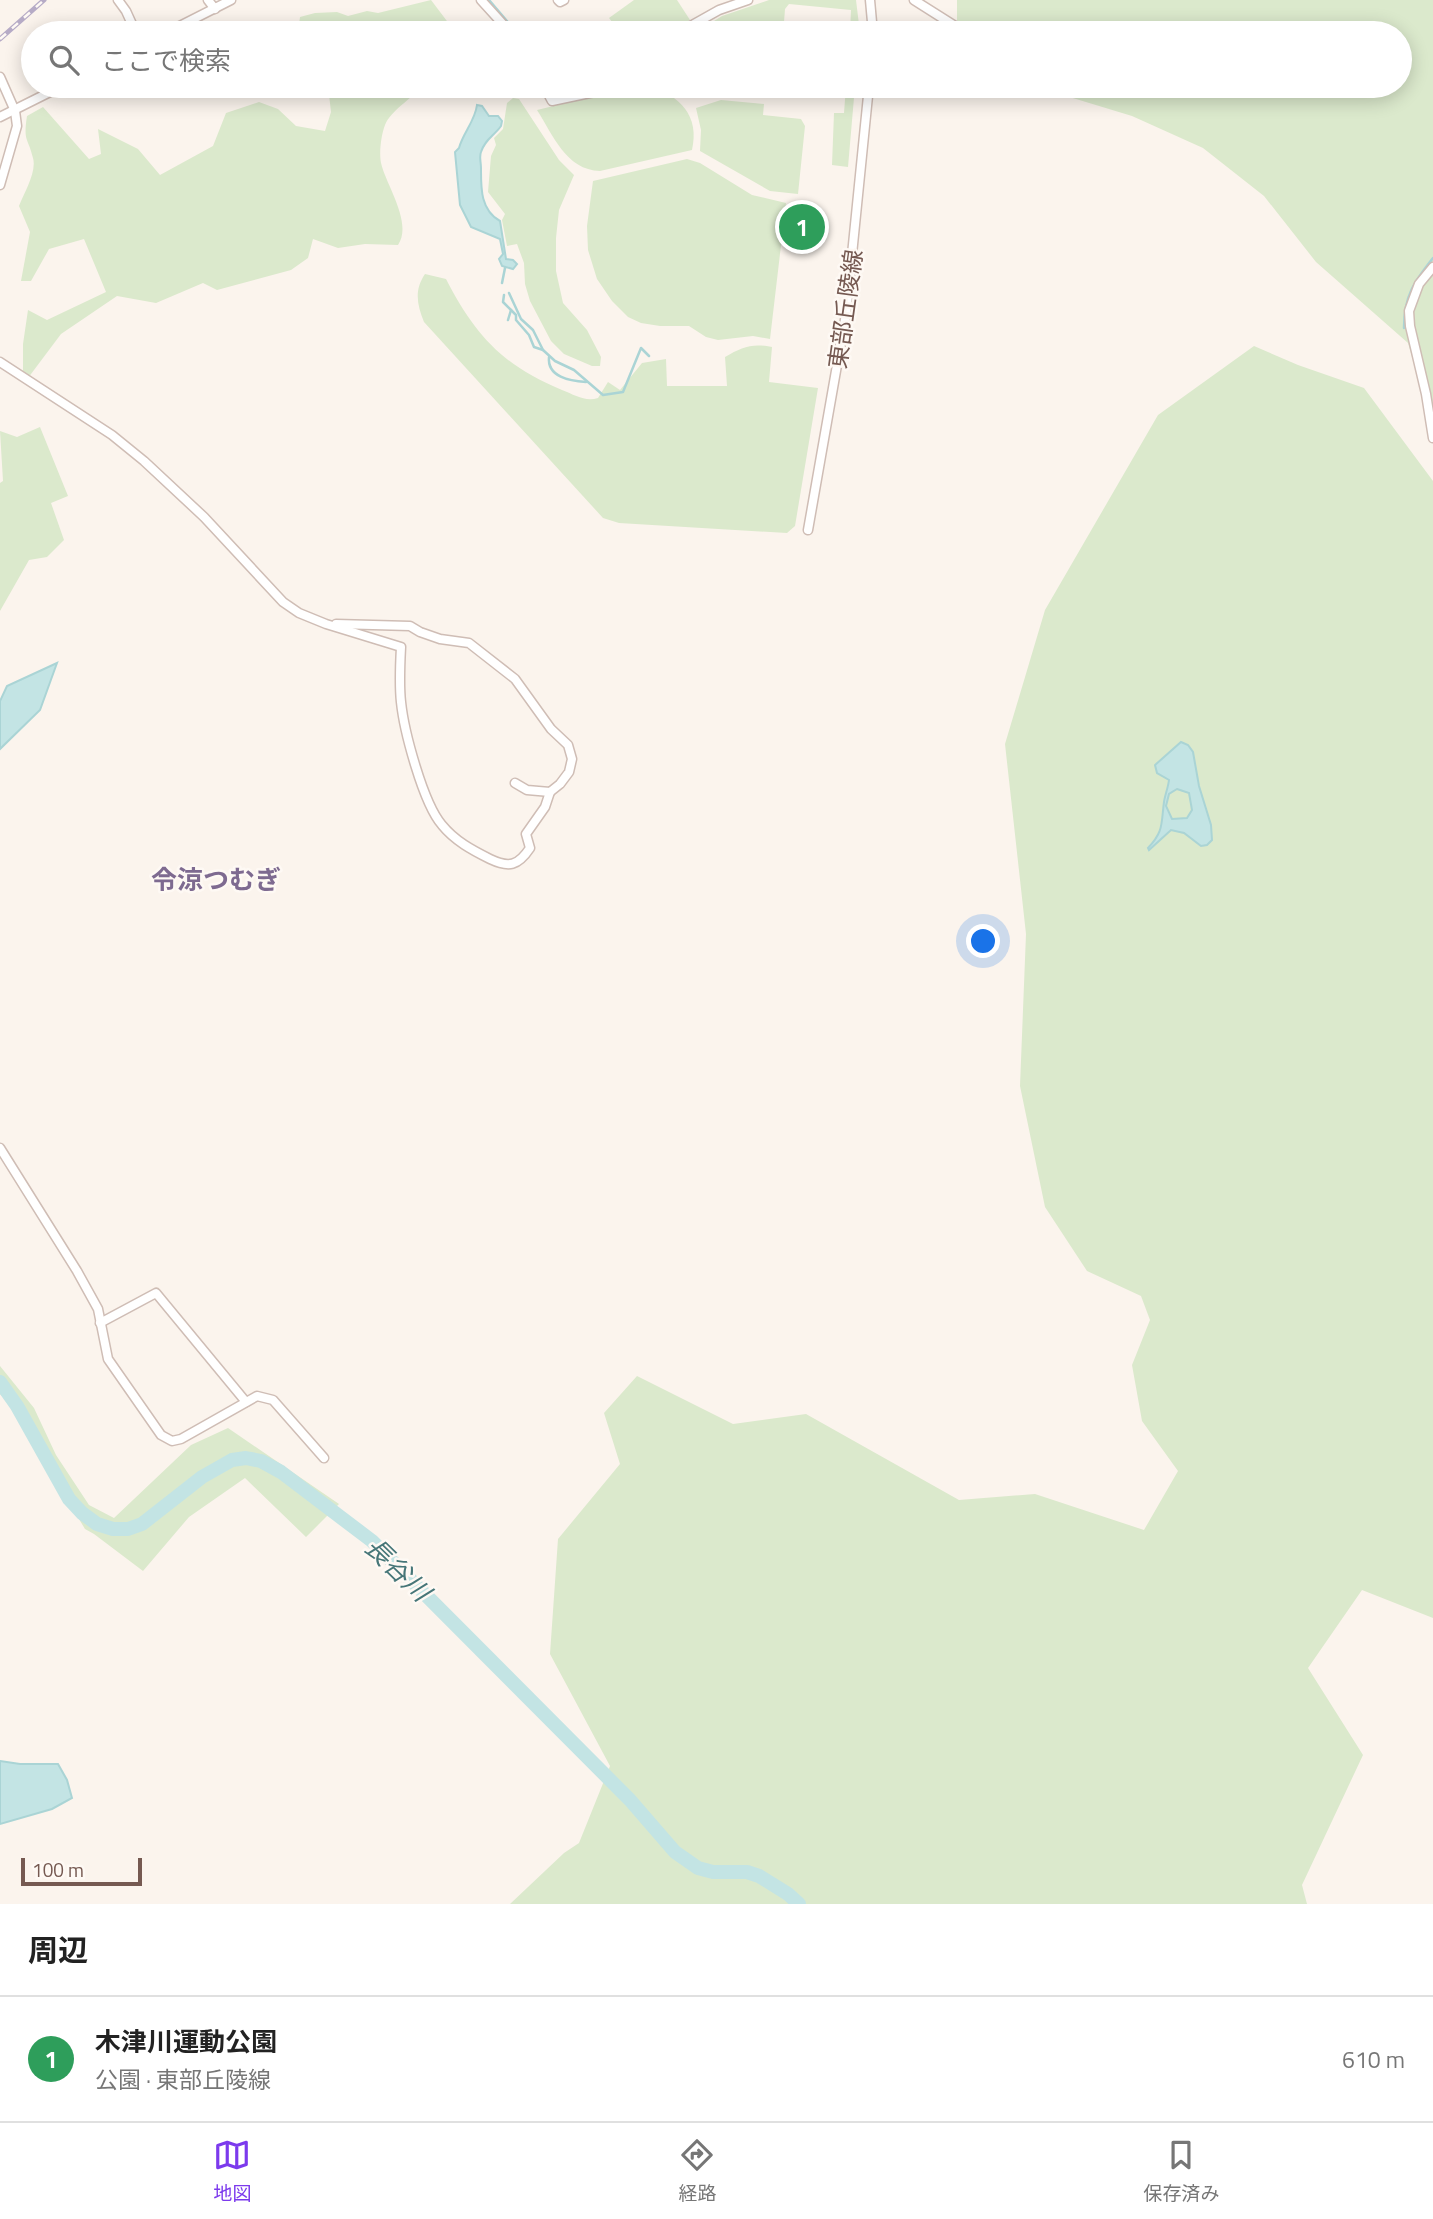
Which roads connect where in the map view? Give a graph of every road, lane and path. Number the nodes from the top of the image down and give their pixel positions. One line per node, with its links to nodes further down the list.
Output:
1 (118, 0): 11 (street)
2 (208, 0): 10 (street)
3 (231, 0): 10 (street)
4 (481, 0): 13 (street)
5 (558, 0): 6 (street)
6 (564, 0)
7 (748, 0): 14 (street)
8 (870, 0): 15 (street)
9 (914, 0): 16 (street)
10 (215, 9): 12 (street)
11 (131, 21)
12 (190, 21)
13 (500, 21)
14 (699, 21)
15 (872, 21)
16 (947, 21)
17 (0, 77): 22 (street)
18 (39, 98): 22 (street)
19 (551, 98): 20 (street)
20 (566, 98)
21 (868, 98): 28 (street, 東部丘陵線)
22 (15, 111): 23 (street); 24 (street)
23 (0, 117)
24 (0, 185)
25 (1433, 267): 27 (street)
26 (0, 362): 29 (street)
27 (1433, 438)
28 (808, 530)
29 (326, 624): 31 (street); 31 (street)
30 (515, 783): 31 (street)
31 (550, 792)
32 (0, 1148): 33 (street)
33 (100, 1323): 34 (street); 34 (street)
34 (246, 1402): 35 (street)
35 (324, 1458)

